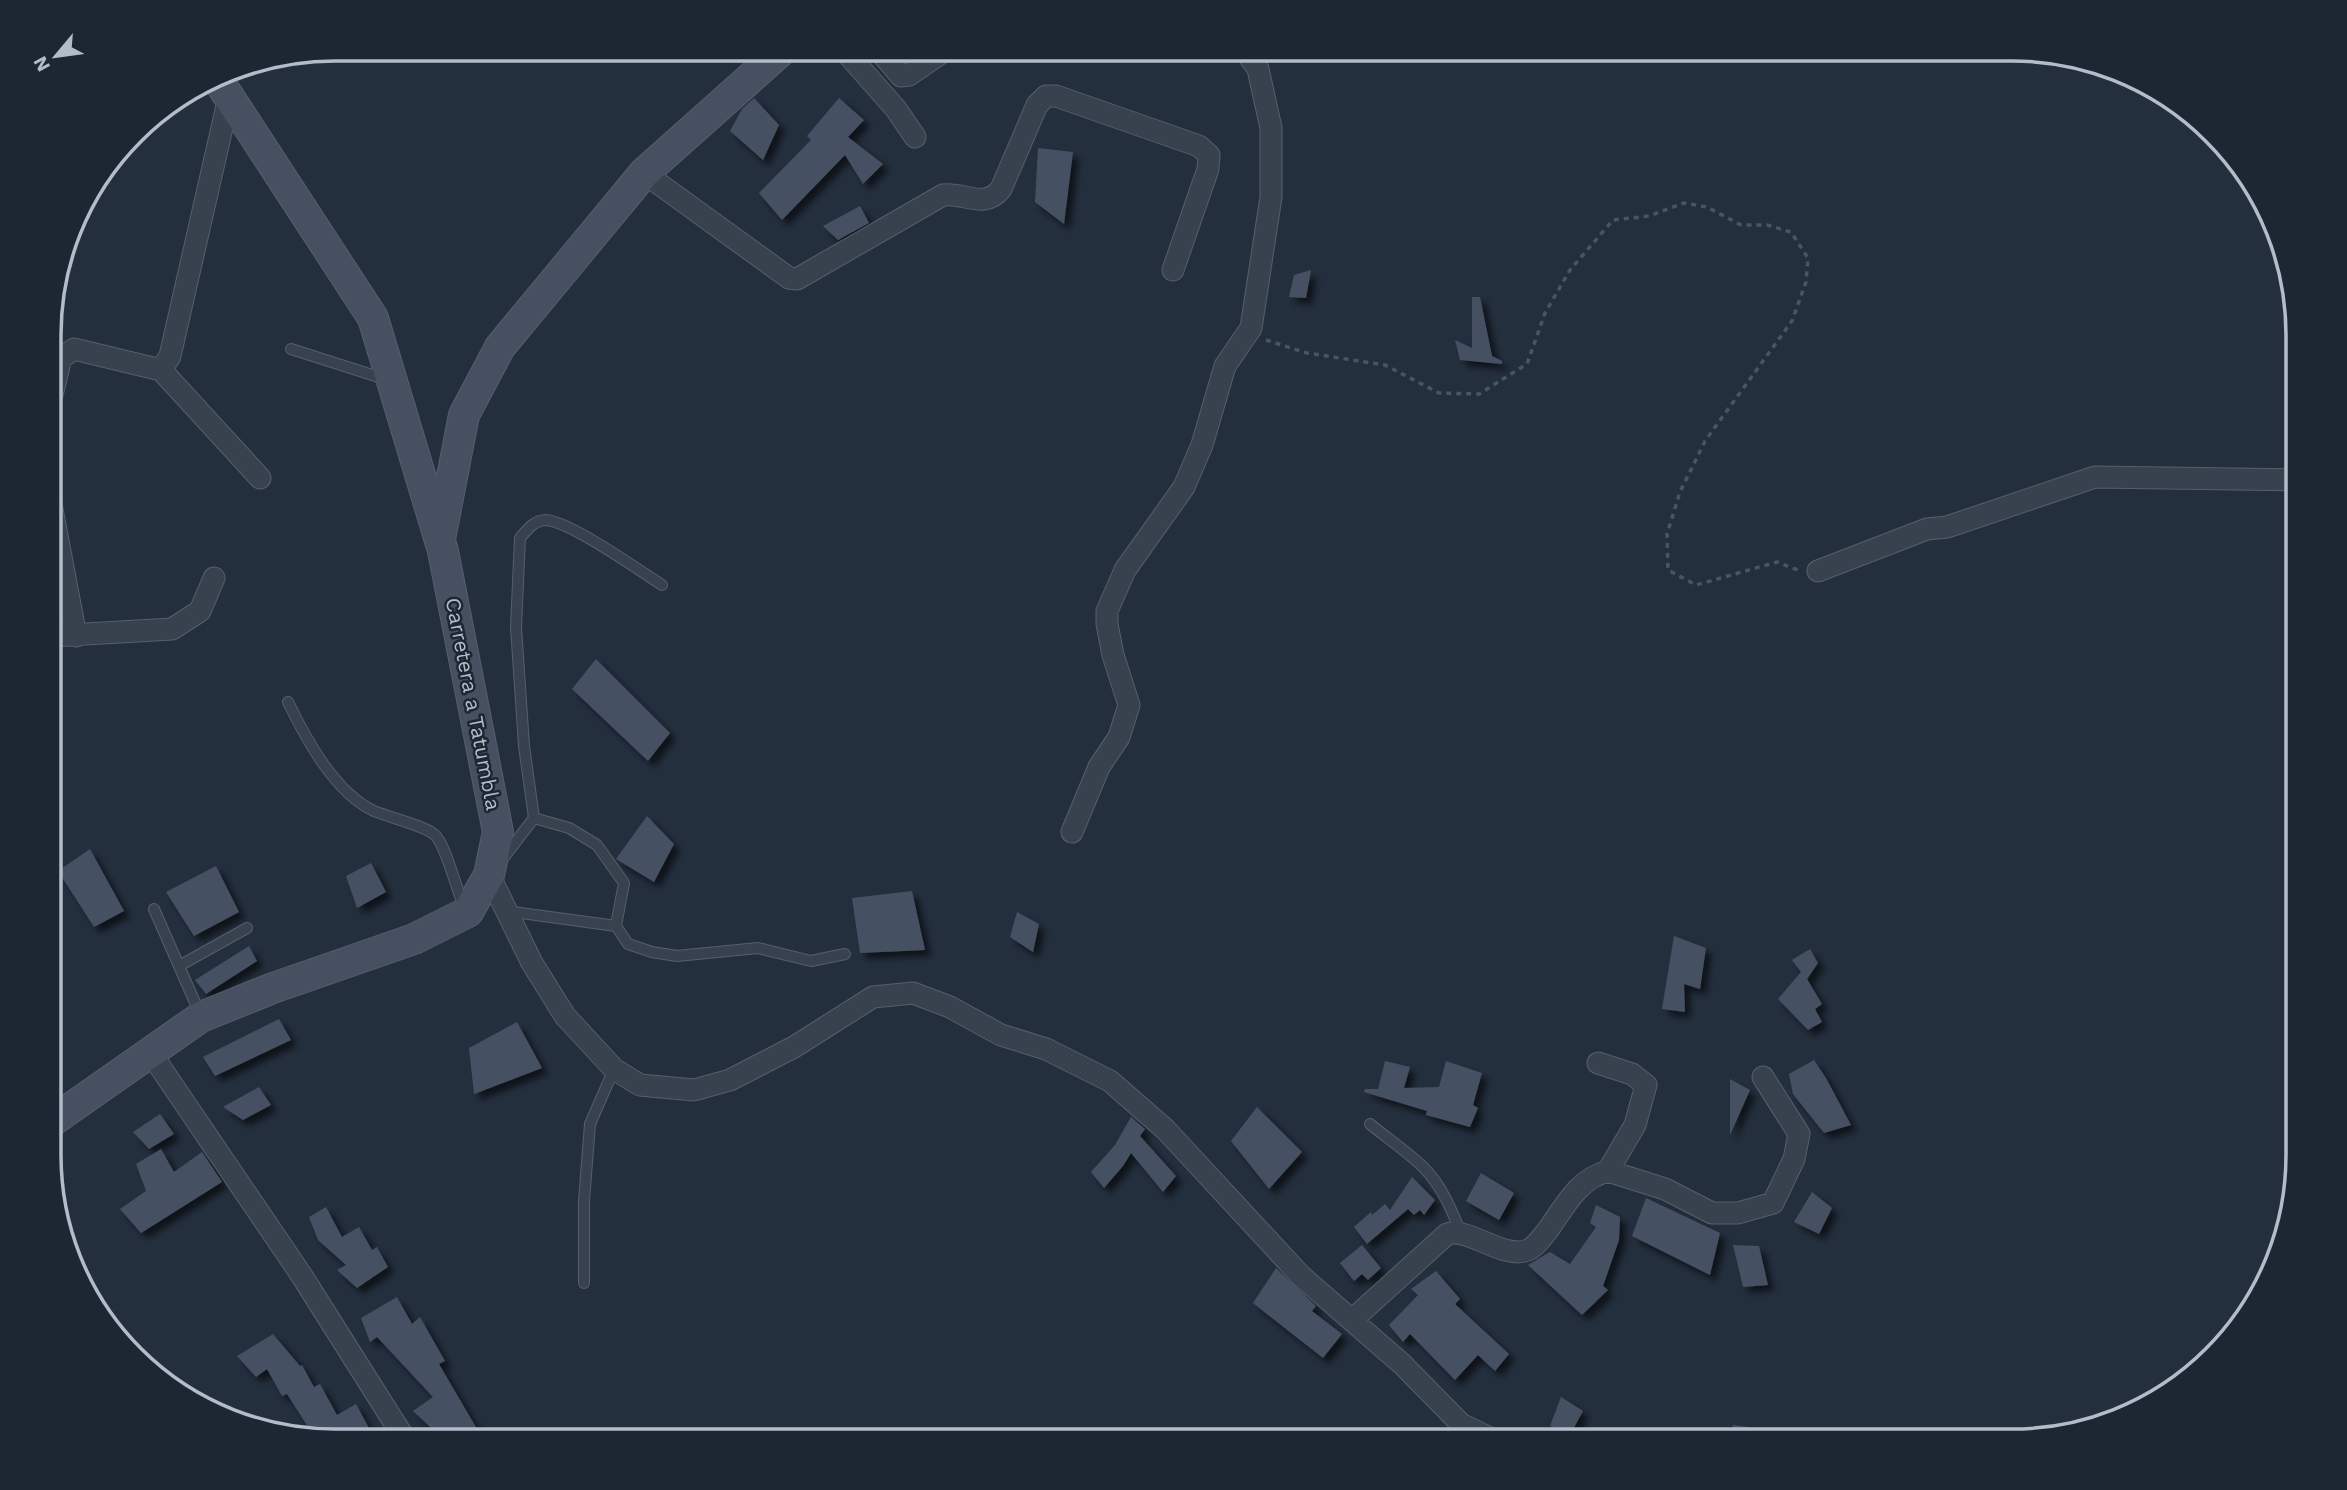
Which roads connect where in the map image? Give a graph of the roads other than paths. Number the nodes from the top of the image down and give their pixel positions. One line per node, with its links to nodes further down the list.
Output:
1 (770, 61): 8 (main road)
2 (853, 61): 7 (street)
3 (888, 61): 4 (street)
4 (929, 61)
5 (1252, 61): 25 (street)
6 (222, 87): 12 (street); 13 (main road, Carretera a Tatumbla)
7 (915, 137)
8 (644, 173): 9 (street); 16 (main road)
9 (1173, 270)
10 (291, 349): 13 (lane)
11 (61, 358): 12 (street)
12 (161, 370): 14 (street)
13 (391, 381): 16 (main road, Carretera a Tatumbla)
14 (260, 478)
15 (2286, 480): 18 (street)
16 (440, 541): 26 (main road, Carretera a Tatumbla)
17 (61, 557): 22 (street)
18 (1818, 571)
19 (214, 578): 22 (street)
20 (662, 585): 24 (lane)
21 (61, 636): 22 (street)
22 (76, 636)
23 (288, 702): 29 (lane)
24 (534, 818): 26 (lane); 30 (lane)
25 (1072, 832)
26 (489, 875): 28 (street); 29 (main road, Carretera a Tatumbla)
27 (154, 909): 33 (lane)
28 (506, 911): 30 (lane); 37 (street)
29 (468, 912): 34 (main road)
30 (616, 926): 32 (lane)
31 (247, 928): 33 (lane)
32 (845, 954)
33 (179, 966): 34 (lane)
34 (201, 1017): 35 (main road)
35 (150, 1052): 39 (main road); 45 (street)
36 (1598, 1063): 41 (street)
37 (614, 1069): 43 (lane); 44 (street)
38 (1763, 1077): 41 (street)
39 (61, 1115)
40 (1370, 1124): 42 (lane)
41 (1608, 1171): 42 (street)
42 (1461, 1234): 44 (street)
43 (584, 1283)
44 (1352, 1320): 46 (street)
45 (398, 1429)
46 (1471, 1429)

